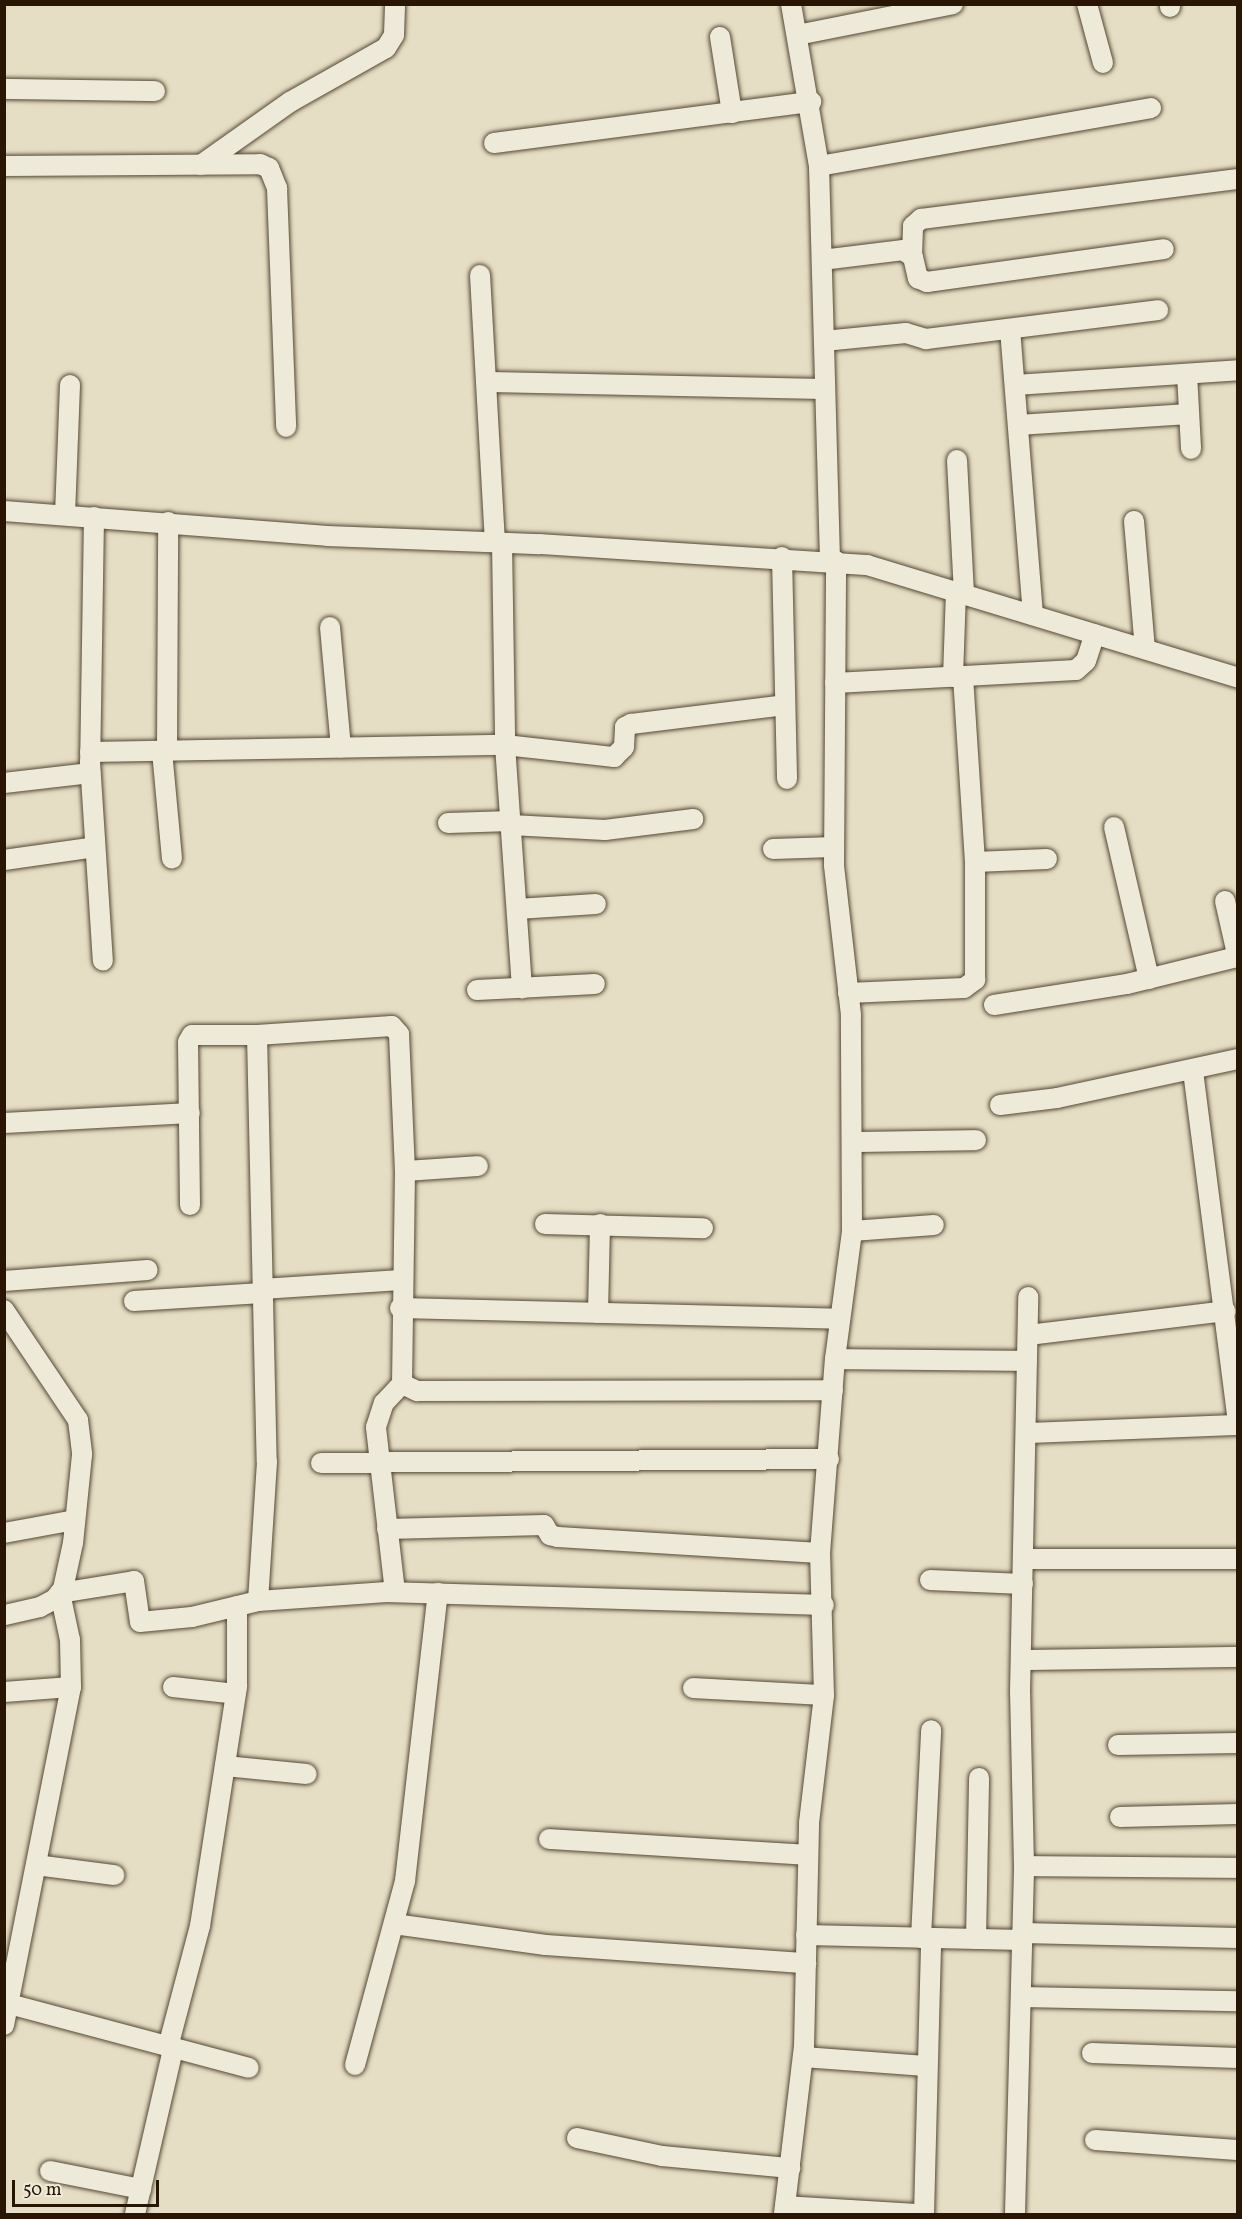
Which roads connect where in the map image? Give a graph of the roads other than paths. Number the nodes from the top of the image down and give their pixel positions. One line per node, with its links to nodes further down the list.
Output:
1 (395, 4): 15 (street)
2 (791, 4): 6 (street)
3 (953, 4): 5 (street)
4 (1087, 4): 8 (street)
5 (889, 11): 6 (street)
6 (797, 35): 11 (street)
7 (720, 37): 13 (street)
8 (1103, 63)
9 (4, 88): 10 (street)
10 (155, 91)
11 (811, 102): 13 (street); 17 (street)
12 (1151, 108): 17 (street)
13 (732, 113): 14 (street)
14 (494, 143)
15 (201, 165): 16 (street); 34 (street)
16 (4, 166)
17 (819, 166): 21 (street)
18 (1238, 179): 20 (street)
19 (1164, 249): 20 (street)
20 (912, 256): 21 (street)
21 (822, 260): 25 (street)
22 (480, 275): 28 (street)
23 (1158, 310): 24 (street)
24 (1010, 329): 25 (street); 30 (street)
25 (824, 341): 31 (street)
26 (1238, 370): 27 (street)
27 (1187, 374): 30 (street); 32 (street)
28 (488, 382): 31 (street); 42 (street)
29 (70, 385): 38 (street)
30 (1015, 385): 33 (street)
31 (825, 389): 44 (street)
32 (1189, 414): 33 (street); 35 (street)
33 (1018, 425): 46 (street)
34 (286, 427)
35 (1191, 449)
36 (957, 460): 45 (street)
37 (4, 511): 38 (street)
38 (65, 515): 39 (street)
39 (94, 517): 41 (street); 57 (street)
40 (1134, 521): 49 (street)
41 (168, 522): 42 (street); 56 (street)
42 (499, 543): 43 (street); 54 (street)
43 (782, 557): 44 (street); 53 (street)
44 (833, 561): 45 (street); 52 (street)
45 (960, 593): 46 (street); 50 (street)
46 (1033, 615): 48 (street)
47 (330, 627): 55 (street)
48 (1095, 634): 49 (street); 50 (street)
49 (1145, 650): 51 (street)
50 (958, 676): 52 (street); 71 (street)
51 (1238, 678)
52 (835, 683): 66 (street)
53 (785, 705): 54 (street); 59 (street)
54 (505, 745): 55 (street); 63 (street)
55 (341, 748): 56 (street)
56 (165, 751): 57 (street); 68 (street)
57 (90, 752): 58 (street)
58 (90, 773): 60 (street); 65 (street)
59 (787, 779)
60 (4, 783)
61 (693, 819): 63 (street)
62 (448, 823): 63 (street)
63 (511, 823): 74 (street)
64 (1114, 827): 77 (street)
65 (95, 847): 70 (street); 76 (street)
66 (834, 847): 67 (street); 81 (street)
67 (773, 849)
68 (172, 859)
69 (1047, 859): 71 (street)
70 (4, 860)
71 (975, 862): 81 (street)
72 (1225, 901): 75 (street)
73 (596, 904): 74 (street)
74 (517, 909): 79 (street)
75 (1237, 958): 77 (street)
76 (103, 961)
77 (1149, 979): 82 (street)
78 (595, 984): 79 (street)
79 (522, 988): 80 (street)
80 (477, 990)
81 (849, 993): 90 (street)
82 (994, 1005)
83 (257, 1035): 87 (street); 92 (street); 103 (street)
84 (1238, 1059): 85 (street)
85 (1193, 1071): 86 (street); 99 (street)
86 (1000, 1106)
87 (190, 1113): 88 (street); 93 (street)
88 (5, 1123)
89 (976, 1140): 90 (street)
90 (852, 1142): 98 (street)
91 (478, 1166): 92 (street)
92 (405, 1171): 101 (street)
93 (190, 1205)
94 (545, 1224): 95 (street)
95 (600, 1224): 97 (street); 109 (street)
96 (934, 1225): 98 (street)
97 (703, 1228)
98 (852, 1231): 110 (street)
99 (1228, 1258): 108 (street)
100 (148, 1270): 102 (street)
101 (401, 1280): 103 (street); 106 (street)
102 (4, 1281)
103 (262, 1291): 105 (street); 134 (street)
104 (1028, 1297): 111 (street)
105 (134, 1301)
106 (400, 1308): 109 (street); 114 (street)
107 (4, 1310): 123 (street)
108 (1226, 1311): 111 (street); 116 (street)
109 (598, 1313): 110 (street)
110 (840, 1319): 112 (street)
111 (1028, 1335): 113 (street)
112 (836, 1359): 113 (street); 115 (street)
113 (1027, 1361): 119 (street)
114 (402, 1384): 115 (street); 121 (street)
115 (833, 1390): 120 (street)
116 (1237, 1399): 117 (street)
117 (1238, 1421)
118 (1238, 1425): 119 (street)
119 (1026, 1433): 127 (street)
120 (829, 1459): 121 (street); 126 (street)
121 (379, 1462): 122 (street); 124 (street)
122 (321, 1463)
123 (75, 1520): 125 (street); 132 (street)
124 (387, 1529): 126 (street); 131 (street)
125 (4, 1533)
126 (820, 1553): 135 (street)
127 (1023, 1559): 128 (street); 130 (street)
128 (1238, 1559)
129 (930, 1580): 130 (street)
130 (1023, 1584): 139 (street)
131 (395, 1592): 133 (street); 134 (street)
132 (60, 1593): 136 (street); 137 (street); 140 (street)
133 (438, 1593): 135 (street); 160 (street)
134 (258, 1601): 136 (street)
135 (824, 1605): 145 (street)
136 (237, 1606): 144 (street)
137 (4, 1615)
138 (1238, 1657): 139 (street)
139 (1021, 1660): 157 (street)
140 (71, 1687): 143 (street); 156 (street)
141 (173, 1687): 144 (street)
142 (693, 1688): 145 (street)
143 (4, 1692)
144 (236, 1695): 149 (street)
145 (824, 1695): 155 (street)
146 (931, 1730): 163 (street)
147 (1238, 1743): 148 (street)
148 (1118, 1745)
149 (225, 1766): 150 (street); 171 (street)
150 (307, 1774)
151 (979, 1778): 165 (street)
152 (1238, 1814): 153 (street)
153 (1120, 1817)
154 (549, 1839): 155 (street)
155 (808, 1856): 161 (street)
156 (36, 1865): 159 (street); 169 (street)
157 (1024, 1866): 158 (street); 162 (street)
158 (1238, 1868)
159 (114, 1875)
160 (394, 1924): 166 (street); 175 (street)
161 (806, 1935): 163 (street); 166 (street)
162 (1022, 1937): 164 (street); 165 (street); 167 (street)
163 (926, 1938): 165 (street); 176 (street)
164 (1238, 1938)
165 (976, 1939)
166 (806, 1963): 173 (street)
167 (1021, 1997): 168 (street); 188 (street)
168 (1238, 2001)
169 (9, 2004): 170 (street); 171 (street)
170 (4, 2025)
171 (170, 2048): 177 (street); 183 (street)
172 (1092, 2053): 174 (street)
173 (803, 2057): 176 (street); 181 (street)
174 (1238, 2058)
175 (355, 2065)
176 (926, 2066): 187 (street)
177 (249, 2068)
178 (577, 2138): 181 (street)
179 (1095, 2140): 180 (street)
180 (1238, 2150)
181 (790, 2168): 184 (street)
182 (50, 2171): 183 (street)
183 (141, 2189): 185 (street)
184 (784, 2210): 186 (street)
185 (135, 2214)
186 (915, 2214)
187 (924, 2214)
188 (1015, 2214)

